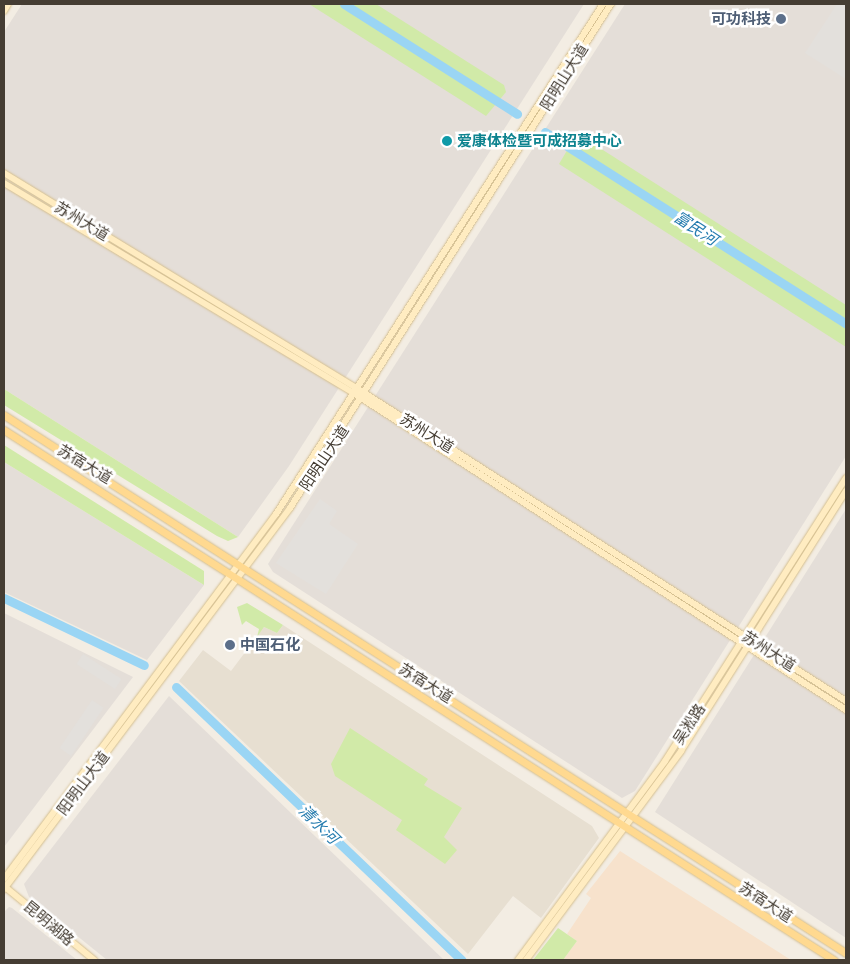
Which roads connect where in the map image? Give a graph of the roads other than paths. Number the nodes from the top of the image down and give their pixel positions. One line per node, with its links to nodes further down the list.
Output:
1 (8, 4): 4 (main road)
2 (603, 4): 7 (main road, 阳明山大道)
3 (611, 4): 8 (main road, 阳明山大道)
4 (4, 11)
5 (4, 173): 7 (main road, 苏州大道)
6 (4, 183): 7 (main road, 苏州大道)
7 (357, 392): 8 (main road, 苏州大道); 13 (main road, 阳明山大道)
8 (364, 396): 14 (main road, 阳明山大道); 17 (main road, 苏州大道)
9 (4, 415): 13 (main road, 苏宿大道)
10 (4, 430): 15 (main road, 苏宿大道)
11 (846, 478): 17 (main road, 吴淞路)
12 (846, 491): 17 (main road, 吴淞路)
13 (241, 564): 14 (main road, 苏宿大道); 15 (main road, 阳明山大道)
14 (248, 568): 16 (main road, 阳明山大道); 20 (main road, 苏宿大道)
15 (233, 574): 16 (main road, 苏宿大道); 22 (main road, 阳明山大道)
16 (241, 579): 21 (main road, 苏宿大道); 23 (main road, 阳明山大道)
17 (747, 641): 18 (main road, 苏州大道); 19 (main road, 苏州大道); 20 (main road, 吴淞路)
18 (846, 701)
19 (846, 710)
20 (632, 814): 21 (main road, 吴淞路); 24 (main road, 苏宿大道)
21 (622, 828): 26 (main road, 吴淞路); 27 (main road, 吴淞路); 28 (main road, 苏宿大道)
22 (4, 879)
23 (4, 887): 25 (main road, 昆明湖路)
24 (846, 953)
25 (94, 960)
26 (518, 960)
27 (526, 960)
28 (834, 960)

